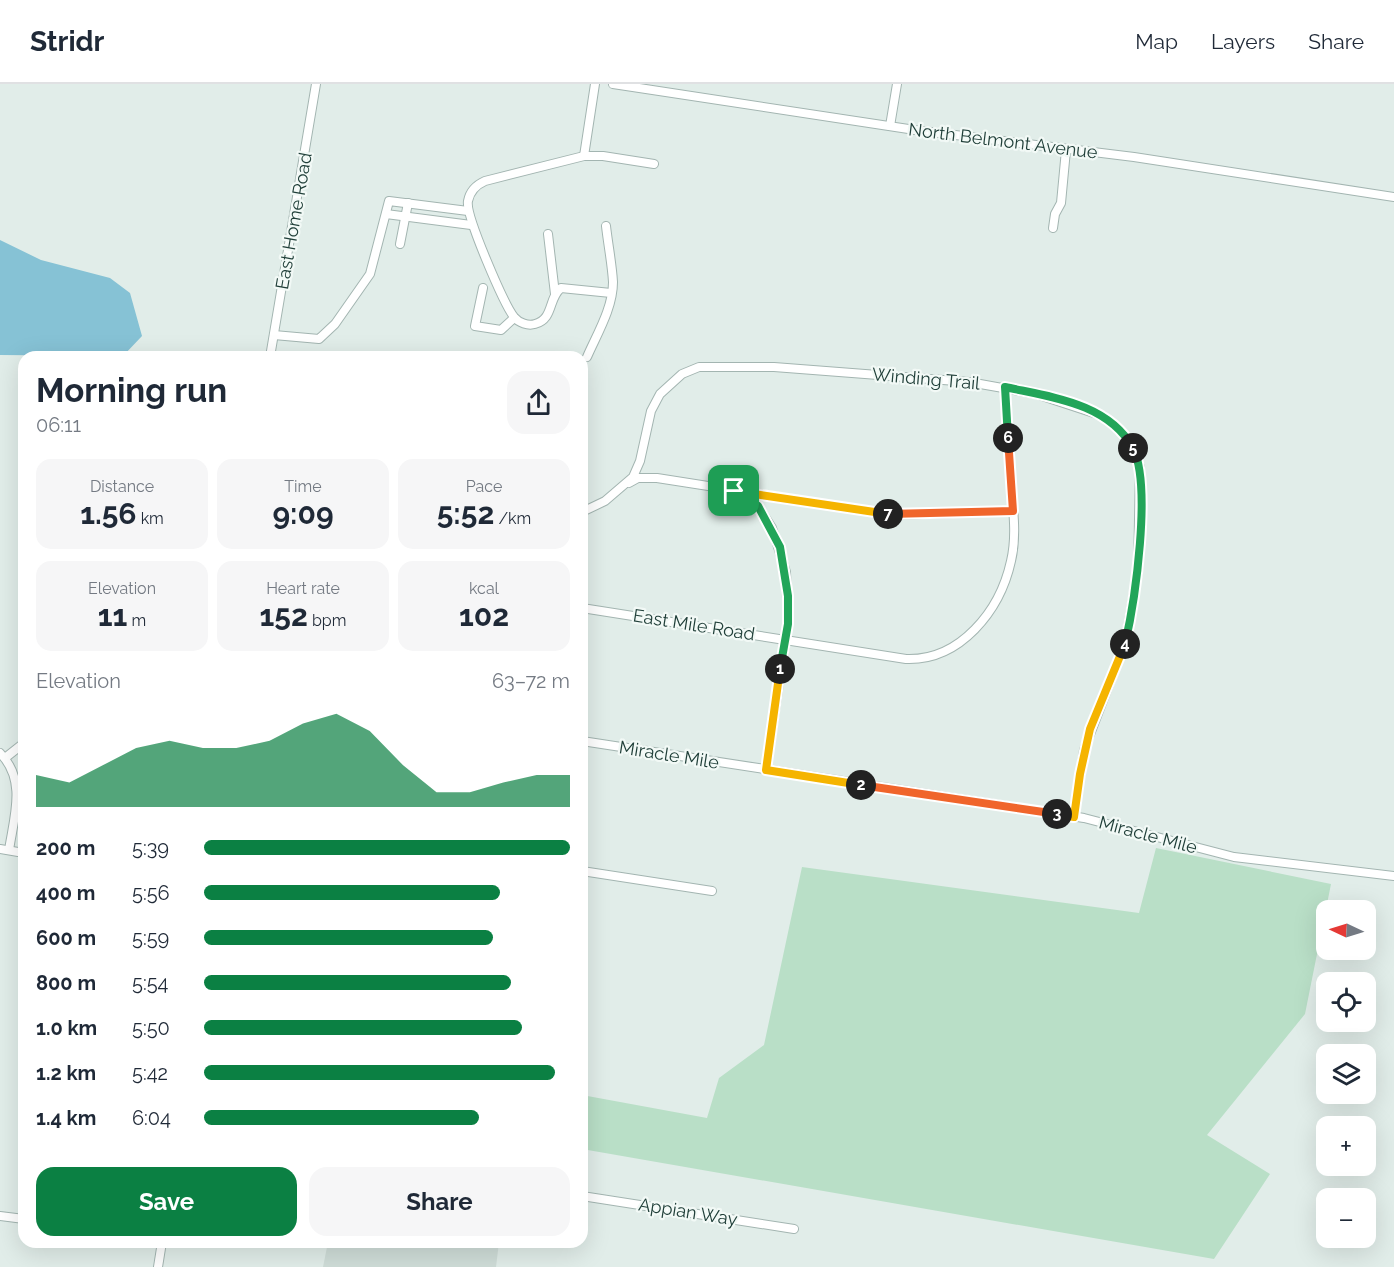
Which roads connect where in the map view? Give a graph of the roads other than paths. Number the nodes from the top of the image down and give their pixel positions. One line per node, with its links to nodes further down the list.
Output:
1 (316, 84): 23 (street, East Home Road)
2 (595, 84): 7 (street)
3 (613, 84): 5 (street, North Belmont Avenue)
4 (897, 84): 5 (street)
5 (890, 126): 6 (street, North Belmont Avenue)
6 (1066, 150): 9 (street, North Belmont Avenue); 16 (street)
7 (584, 156): 8 (street); 11 (street)
8 (654, 164)
9 (1394, 197)
10 (408, 203): 11 (street); 12 (street); 13 (street)
11 (468, 211): 14 (street)
12 (386, 214): 13 (street); 23 (street)
13 (406, 217): 14 (street); 18 (street)
14 (471, 225): 22 (street)
15 (606, 226): 20 (street)
16 (1053, 228)
17 (548, 234): 21 (street)
18 (400, 244)
19 (483, 288): 22 (street)
20 (611, 293): 21 (street); 25 (street)
21 (555, 294): 22 (street)
22 (514, 318)
23 (274, 335): 24 (street, East Home Road)
24 (271, 351)
25 (588, 355)
26 (1005, 387): 27 (street, Winding Trail); 30 (street, East Mile Road); 37 (street, Winding Trail)
27 (624, 486): 28 (street); 29 (street, Winding Trail)
28 (734, 491): 30 (street); 32 (street)
29 (588, 509)
30 (1013, 511): 32 (street, East Mile Road)
31 (588, 609): 32 (street, East Mile Road)
32 (785, 640): 36 (street)
33 (588, 742): 36 (street, Miracle Mile)
34 (18, 747): 35 (street)
35 (2, 756): 39 (street)
36 (766, 770): 37 (street, Miracle Mile)
37 (1074, 817): 42 (street, Miracle Mile)
38 (0, 849): 39 (street)
39 (9, 850): 40 (street)
40 (18, 852)
41 (588, 872): 43 (street)
42 (1394, 876)
43 (712, 891)
44 (588, 1197): 47 (street, Appian Way)
45 (0, 1216): 46 (street)
46 (18, 1218)
47 (794, 1229)
48 (161, 1248): 49 (street)
49 (158, 1267)

